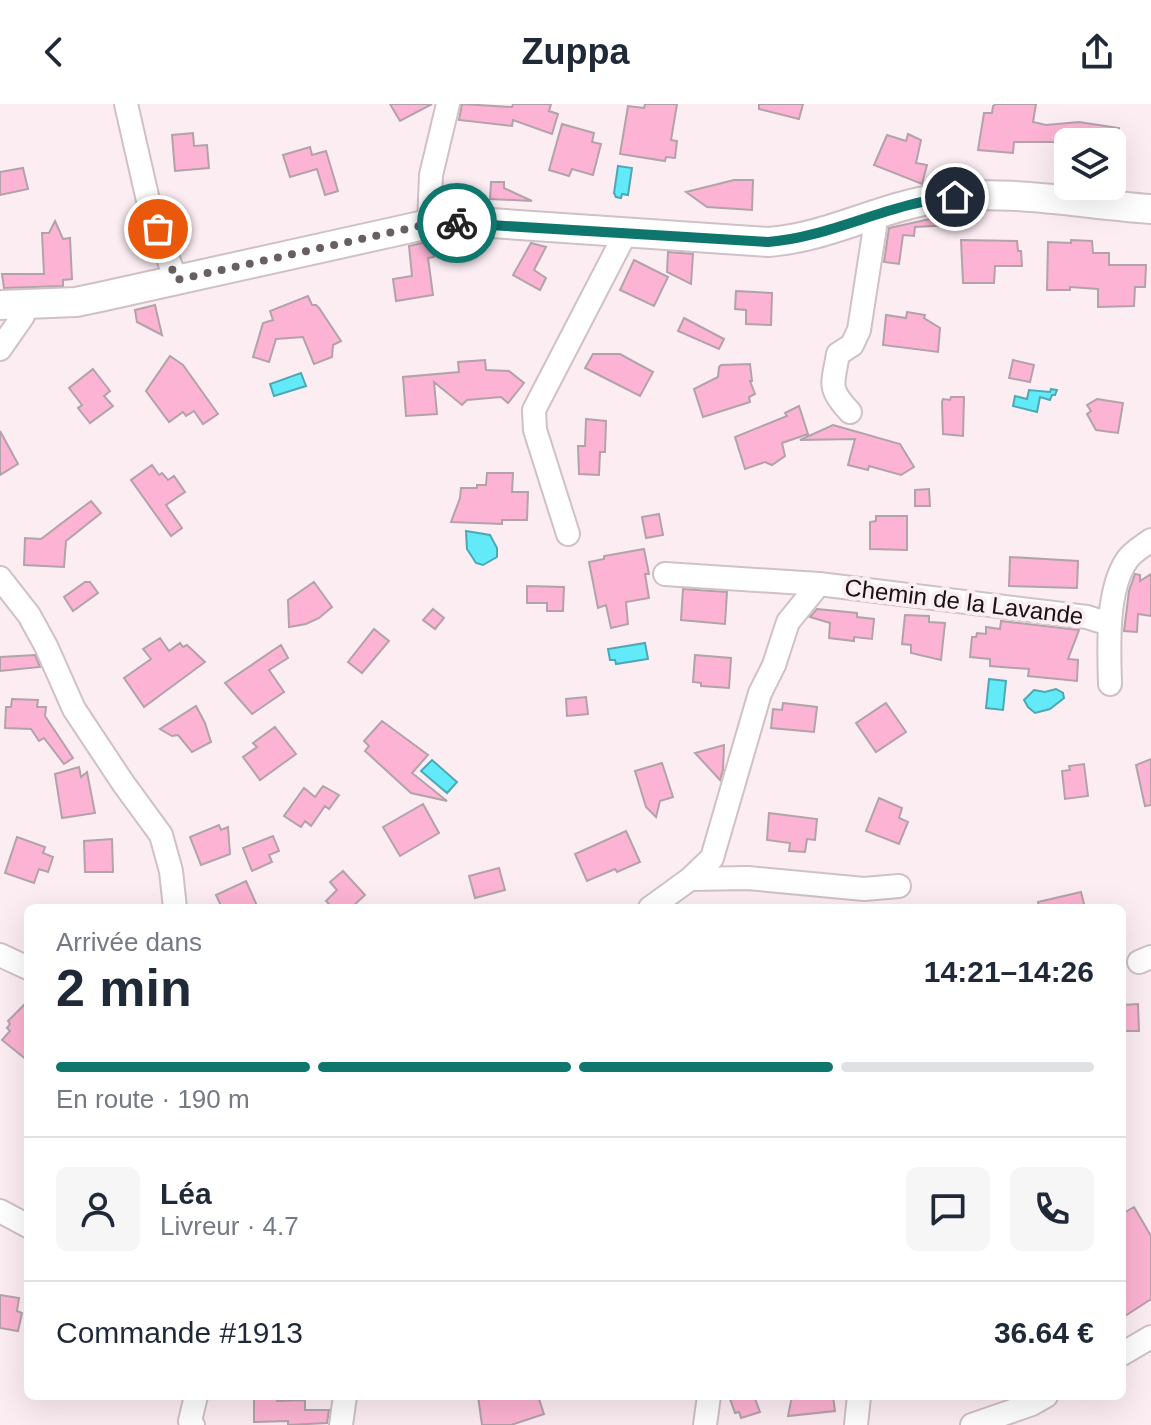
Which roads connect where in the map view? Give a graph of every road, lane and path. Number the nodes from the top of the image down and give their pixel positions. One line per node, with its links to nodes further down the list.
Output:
1 (126, 104): 7 (street)
2 (448, 104): 5 (street)
3 (1151, 209): 4 (street)
4 (873, 215): 6 (street); 10 (street)
5 (429, 224): 6 (street); 7 (street)
6 (622, 234): 11 (street)
7 (176, 280): 8 (street)
8 (12, 305): 9 (street)
9 (0, 349)
10 (850, 412)
11 (568, 534)
12 (1151, 540): 16 (street)
13 (665, 574): 15 (street, Chemin de la Lavande)
14 (0, 578): 20 (street)
15 (819, 584): 16 (street, Chemin de la Lavande); 18 (street, Chemin de la Lavande)
16 (1109, 624): 17 (street)
17 (1110, 684)
18 (690, 879): 19 (street); 21 (street, Chemin de la Lavande)
19 (899, 886)
20 (175, 904)
21 (656, 904)
22 (0, 955): 23 (street)
23 (24, 966)
24 (0, 1211): 25 (street)
25 (24, 1224)
26 (1151, 1337): 27 (street)
27 (1126, 1352)
28 (195, 1400): 33 (street)
29 (344, 1400): 34 (street)
30 (708, 1400): 35 (street)
31 (859, 1400): 36 (street)
32 (1039, 1400): 37 (street)
33 (193, 1425)
34 (341, 1425)
35 (705, 1425)
36 (856, 1425)
37 (972, 1425)

